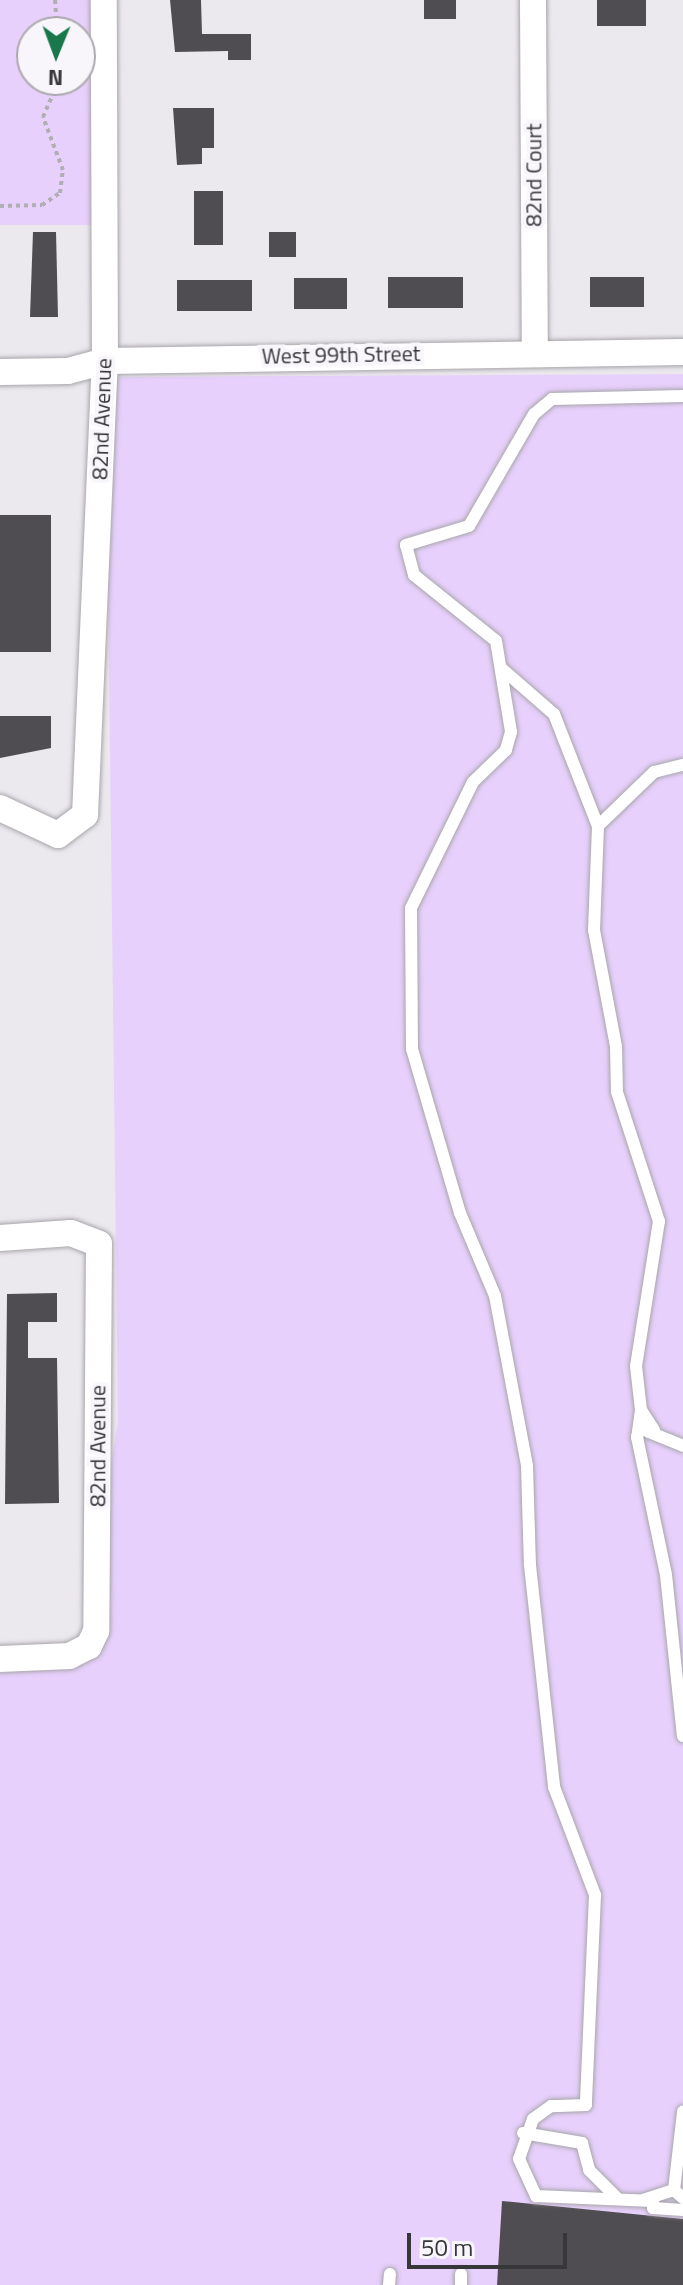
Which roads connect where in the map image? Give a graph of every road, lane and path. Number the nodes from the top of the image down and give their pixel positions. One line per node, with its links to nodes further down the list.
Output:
1 (104, 0): 7 (street, 82nd Avenue)
2 (533, 0): 5 (street, 82nd Court)
3 (52, 96): 4 (path)
4 (0, 206)
5 (535, 350): 6 (street, West 99th Street); 7 (street, West 99th Street)
6 (683, 352)
7 (105, 361): 8 (street, West 99th Street); 13 (street, 82nd Avenue)
8 (0, 372)
9 (683, 396): 10 (lane)
10 (498, 665): 14 (lane); 24 (lane)
11 (683, 765): 12 (lane)
12 (619, 807): 14 (lane); 15 (lane)
13 (0, 808)
14 (598, 826): 15 (lane)
15 (600, 848): 17 (lane)
16 (0, 1238): 21 (street, 82nd Avenue)
17 (641, 1410): 18 (lane); 19 (lane)
18 (654, 1430): 19 (lane); 20 (lane)
19 (637, 1437): 22 (lane)
20 (683, 1446)
21 (0, 1659)
22 (683, 1736)
23 (683, 2112): 25 (lane)
24 (523, 2133): 25 (lane); 26 (lane)
25 (678, 2194)
26 (683, 2210)

